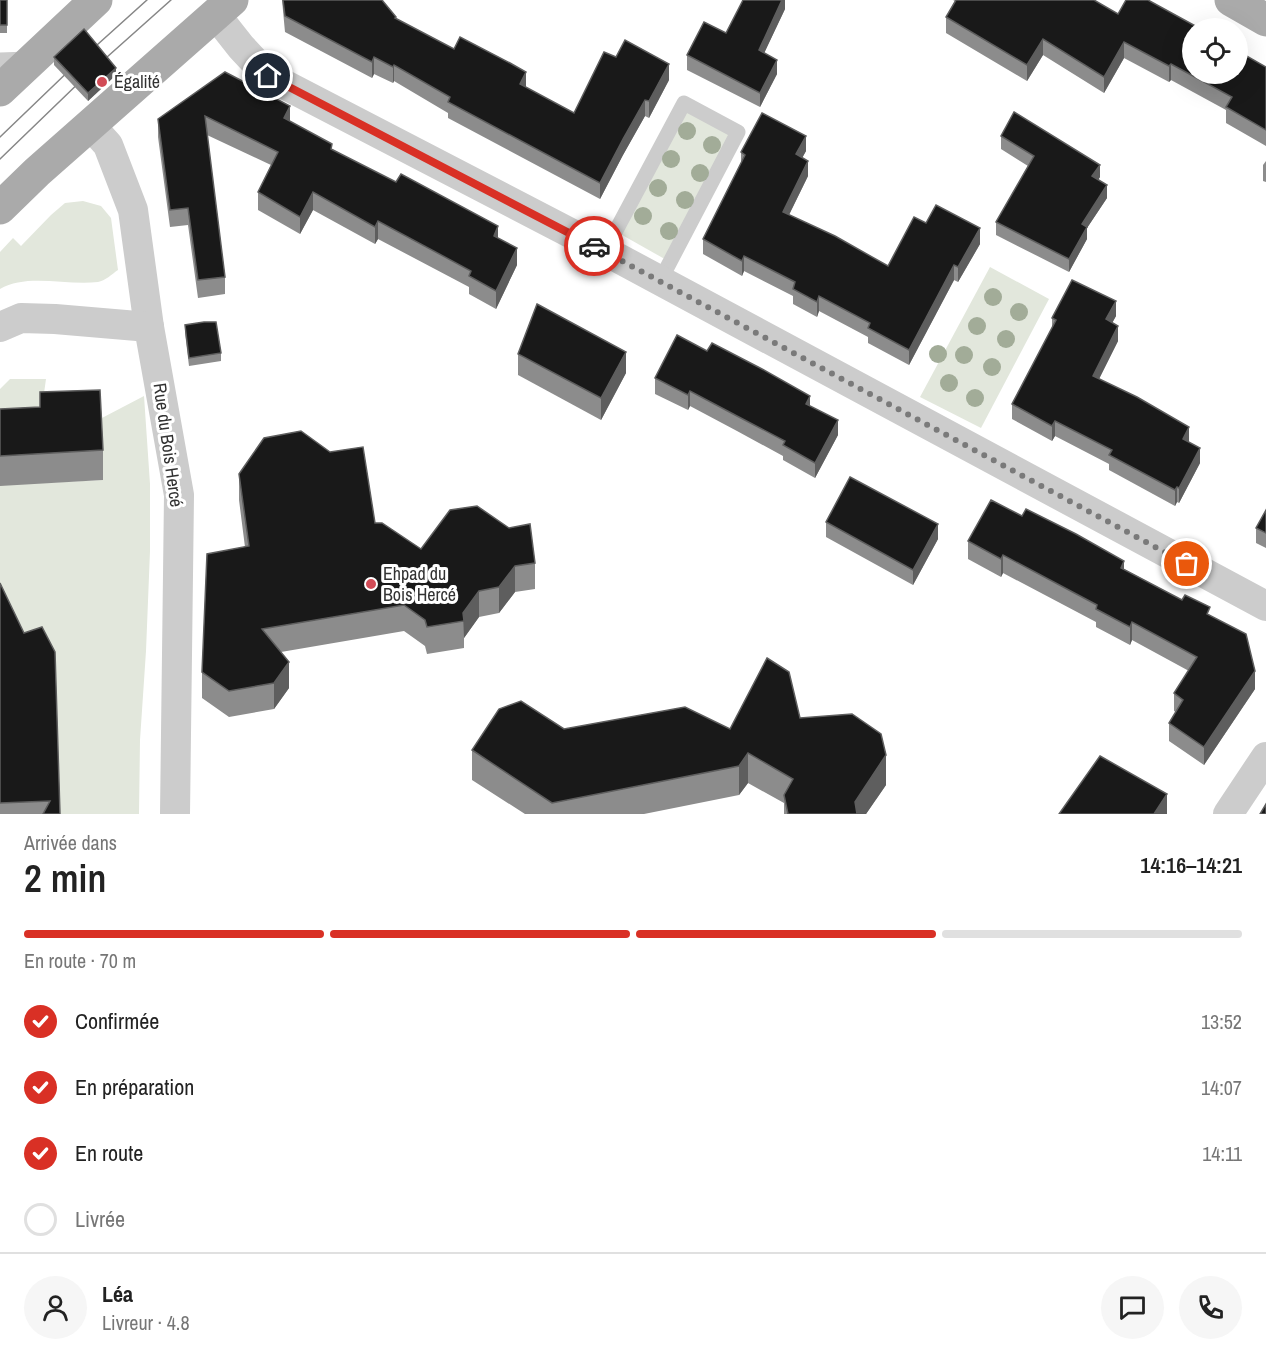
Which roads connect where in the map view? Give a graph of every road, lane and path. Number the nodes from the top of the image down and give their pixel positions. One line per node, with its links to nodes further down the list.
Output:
1 (96, 0): 5 (main road)
2 (1231, 0): 4 (main road)
3 (223, 7): 7 (main road); 9 (street)
4 (1266, 20)
5 (16, 59): 6 (main road)
6 (0, 90)
7 (90, 125): 8 (main road); 12 (street, Rue du Bois Hercé)
8 (0, 208)
9 (605, 251): 10 (street); 10 (lane)
10 (660, 281): 13 (street)
11 (0, 327): 12 (street)
12 (149, 327): 15 (street, Rue du Bois Hercé)
13 (1266, 606)
14 (1266, 757): 16 (street)
15 (175, 814)
16 (1228, 814)

